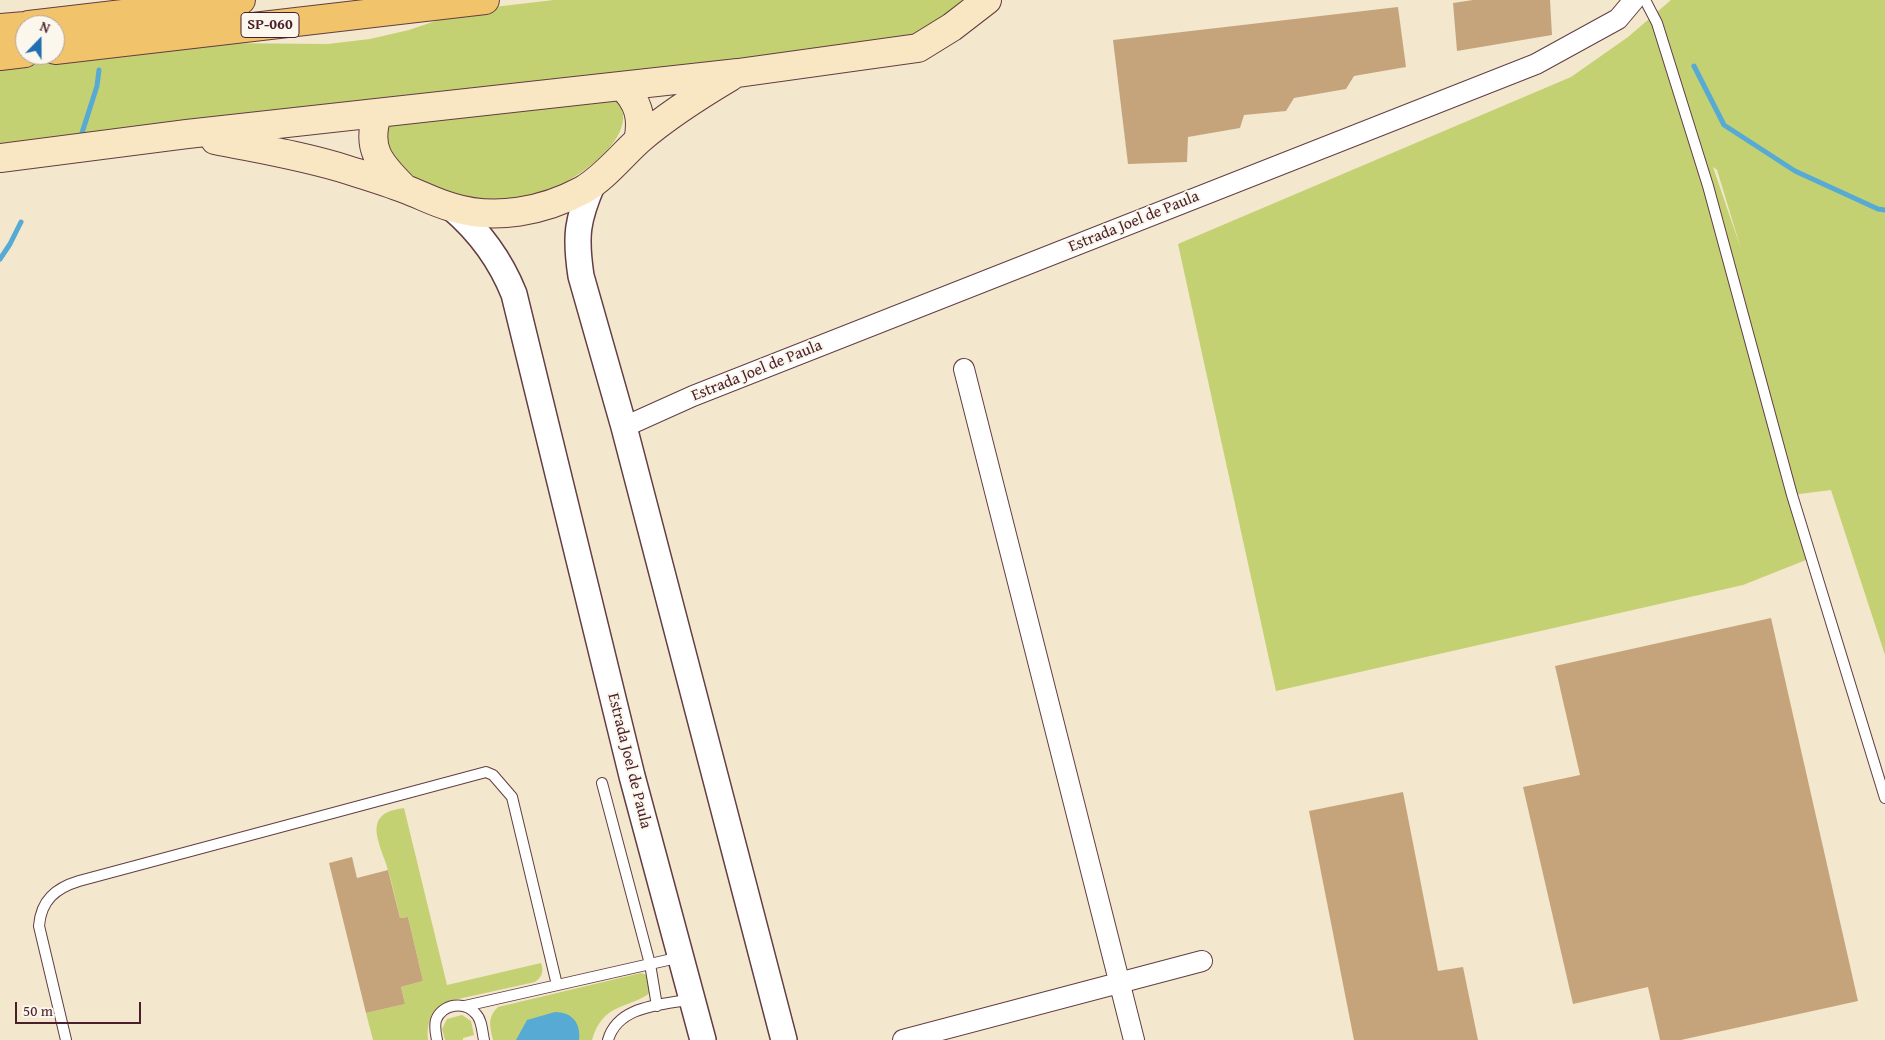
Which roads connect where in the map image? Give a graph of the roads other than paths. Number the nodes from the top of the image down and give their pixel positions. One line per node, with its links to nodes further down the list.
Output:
1 (241, 0): 6 (highway, SP-060)
2 (485, 0): 9 (highway, SP-060)
3 (988, 0): 12 (main road)
4 (1634, 0): 22 (street, Estrada Joel de Paula)
5 (1645, 0): 24 (lane)
6 (65, 21)
7 (15, 27): 8 (highway)
8 (0, 28)
9 (65, 49)
10 (15, 54): 11 (highway)
11 (0, 56)
12 (738, 73): 13 (main road); 16 (main road)
13 (622, 86): 14 (main road); 16 (main road)
14 (378, 113): 15 (main road); 19 (main road)
15 (187, 134): 17 (main road); 19 (main road)
16 (638, 141): 18 (main road)
17 (0, 158)
18 (593, 183): 20 (main road); 22 (street)
19 (404, 188): 20 (main road)
20 (452, 208): 25 (street, Estrada Joel de Paula)
21 (964, 369): 28 (street)
22 (624, 427): 38 (street)
23 (602, 783): 27 (lane)
24 (1885, 798)
25 (681, 956): 27 (lane); 30 (street, Estrada Joel de Paula)
26 (1202, 961): 28 (street)
27 (650, 964): 29 (lane); 32 (lane)
28 (1120, 983): 39 (street); 40 (street)
29 (557, 985): 31 (lane); 33 (lane)
30 (693, 999): 32 (lane); 37 (street, Estrada Joel de Paula)
31 (465, 1006): 34 (lane); 35 (lane)
32 (657, 1006): 36 (lane)
33 (66, 1040)
34 (437, 1040)
35 (484, 1040)
36 (608, 1040)
37 (703, 1040)
38 (784, 1040)
39 (903, 1040)
40 (1134, 1040)

